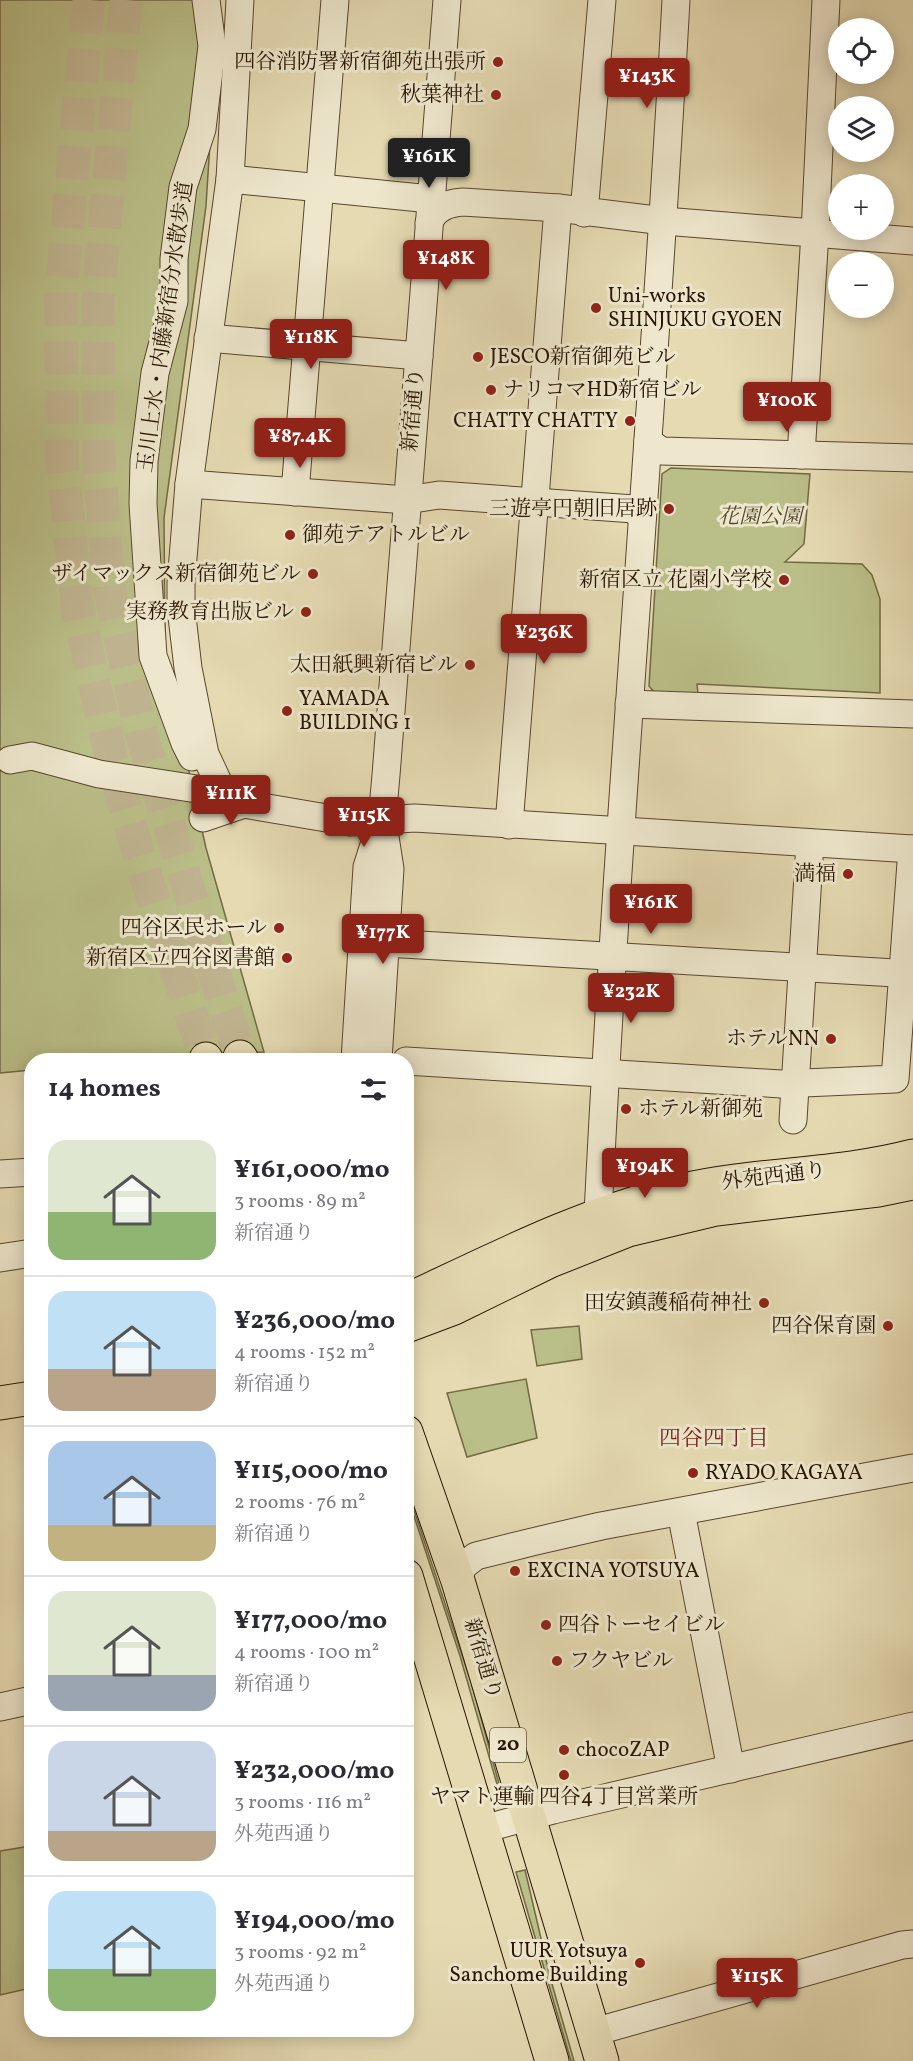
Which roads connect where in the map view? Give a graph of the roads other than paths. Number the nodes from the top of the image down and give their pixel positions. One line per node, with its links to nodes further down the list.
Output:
1 (206, 0): 28 (street, 玉川上水・内藤新宿分水散歩道)
2 (240, 0): 8 (street)
3 (335, 0): 9 (street)
4 (447, 0): 11 (street, 新宿通り)
5 (602, 0): 10 (street)
6 (676, 0): 12 (street)
7 (826, 0): 13 (street)
8 (230, 179): 9 (street); 15 (street)
9 (320, 188): 11 (street); 16 (street)
10 (571, 210): 11 (street); 12 (street); 24 (street)
11 (430, 211): 17 (street, 新宿通り)
12 (664, 221): 13 (street); 18 (street)
13 (816, 233): 14 (street); 19 (street)
14 (913, 241)
15 (208, 338): 16 (street); 21 (street)
16 (308, 347): 17 (street); 22 (street)
17 (419, 356): 23 (street, 新宿通り)
18 (648, 441): 19 (street); 25 (street)
19 (801, 456): 20 (street)
20 (913, 458)
21 (189, 484): 22 (street); 31 (street)
22 (295, 492): 23 (street)
23 (407, 500): 24 (street); 31 (street, 新宿通り)
24 (535, 502): 25 (street); 32 (street)
25 (642, 518): 26 (street)
26 (629, 704): 27 (street); 33 (street)
27 (913, 714)
28 (192, 757)
29 (10, 760): 30 (street)
30 (197, 789)
31 (382, 820): 32 (street); 36 (street, 新宿通り); 40 (street, 新宿通り)
32 (509, 825): 33 (street)
33 (620, 831): 34 (street); 37 (street)
34 (810, 843): 35 (street); 38 (street)
35 (913, 849): 39 (street)
36 (386, 943): 37 (street); 41 (street, 新宿通り)
37 (612, 956): 38 (street); 43 (street)
38 (803, 967): 39 (street); 44 (street)
39 (908, 973): 44 (street)
40 (355, 1053)
41 (378, 1053)
42 (414, 1062): 43 (street)
43 (605, 1073): 44 (street); 50 (street)
44 (796, 1083): 45 (street)
45 (793, 1120)
46 (913, 1156): 50 (main road, 外苑西通り)
47 (24, 1172): 48 (street)
48 (0, 1174)
49 (913, 1183): 54 (main road, 外苑西通り)
50 (598, 1214): 53 (main road, 外苑西通り)
51 (24, 1254): 52 (street)
52 (0, 1258)
53 (414, 1302)
54 (414, 1305)
55 (24, 1399): 56 (main road)
56 (0, 1403)
57 (414, 1455): 60 (main road, 新宿通り / 20)
58 (913, 1468): 59 (street)
59 (681, 1512): 60 (street); 65 (street)
60 (458, 1581): 66 (main road, 新宿通り / 20)
61 (414, 1607): 67 (main road, 20)
62 (24, 1702): 63 (street)
63 (0, 1707)
64 (913, 1726): 65 (street)
65 (731, 1769): 66 (street)
66 (530, 1816): 67 (street); 69 (main road, 新宿通り / 20)
67 (483, 1829): 70 (main road, 20)
68 (913, 1944): 69 (street)
69 (598, 2047)
70 (552, 2061)

